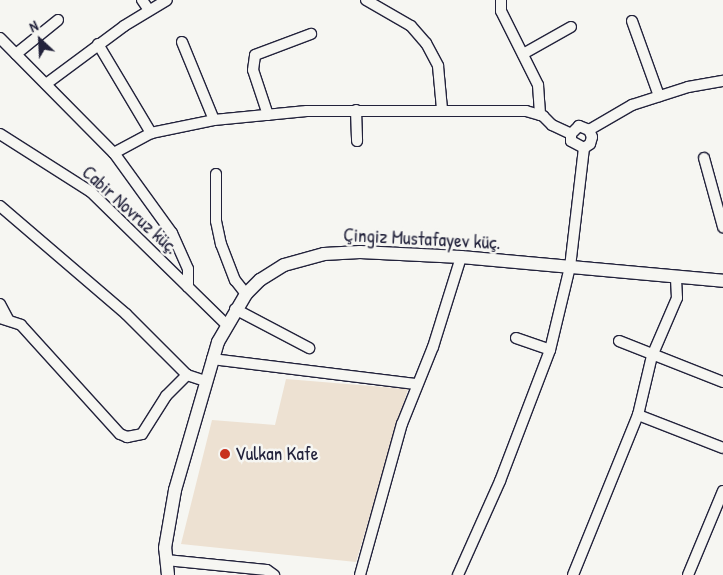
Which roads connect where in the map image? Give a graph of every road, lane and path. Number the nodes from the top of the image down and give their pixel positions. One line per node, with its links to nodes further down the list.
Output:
1 (142, 0): 5 (street)
2 (167, 0): 5 (street)
3 (366, 0): 18 (street)
4 (501, 0): 14 (street)
5 (149, 10): 12 (street)
6 (58, 20): 13 (street)
7 (632, 21): 17 (street)
8 (571, 27): 14 (street)
9 (311, 34): 20 (street)
10 (0, 38): 13 (street)
11 (182, 42): 22 (street)
12 (98, 44): 16 (street); 24 (street)
13 (16, 54): 16 (street)
14 (523, 54): 21 (street)
15 (723, 81): 17 (street)
16 (46, 84): 29 (street)
17 (659, 96): 23 (street)
18 (442, 109): 19 (street); 21 (street)
19 (356, 110): 20 (street); 27 (street)
20 (268, 115): 22 (street)
21 (540, 115): 26 (street)
22 (214, 120): 24 (street)
23 (589, 130): 26 (street); 28 (street)
24 (151, 132): 29 (street)
25 (0, 134): 38 (street, Cabir Novruz küç.)
26 (571, 134): 28 (street)
27 (357, 141)
28 (584, 148): 35 (street)
29 (114, 153): 38 (street)
30 (704, 158): 33 (street)
31 (216, 174): 39 (street)
32 (0, 206): 50 (street)
33 (723, 227)
34 (461, 257): 35 (street, Çingiz Mustafayev küç.); 39 (street, Çingiz Mustafayev küç.); 53 (street)
35 (570, 267): 36 (street, Çingiz Mustafayev küç.); 47 (street)
36 (676, 277): 37 (street, Çingiz Mustafayev küç.); 48 (street)
37 (723, 281)
38 (188, 287): 43 (street, Cabir Novruz küç.)
39 (246, 294): 41 (street, Çingiz Mustafayev küç.)
40 (0, 304): 42 (street)
41 (235, 309): 43 (street, Çingiz Mustafayev küç.); 46 (street)
42 (4, 318): 50 (street)
43 (226, 324): 49 (street, Çingiz Mustafayev küç.)
44 (516, 338): 47 (street)
45 (619, 341): 48 (street)
46 (309, 348)
47 (550, 350): 61 (street)
48 (652, 356): 52 (street); 54 (street)
49 (212, 359): 51 (street, Çingiz Mustafayev küç.); 53 (street)
50 (187, 375): 51 (street)
51 (206, 381): 57 (street, Çingiz Mustafayev küç.)
52 (723, 382)
53 (418, 384): 60 (street)
54 (638, 416): 55 (street); 62 (street)
55 (723, 448)
56 (723, 491): 63 (street)
57 (166, 560): 58 (street, Çingiz Mustafayev küç.); 59 (street)
58 (168, 575)
59 (274, 575)
60 (360, 575)
61 (458, 575)
62 (573, 575)
63 (688, 575)

